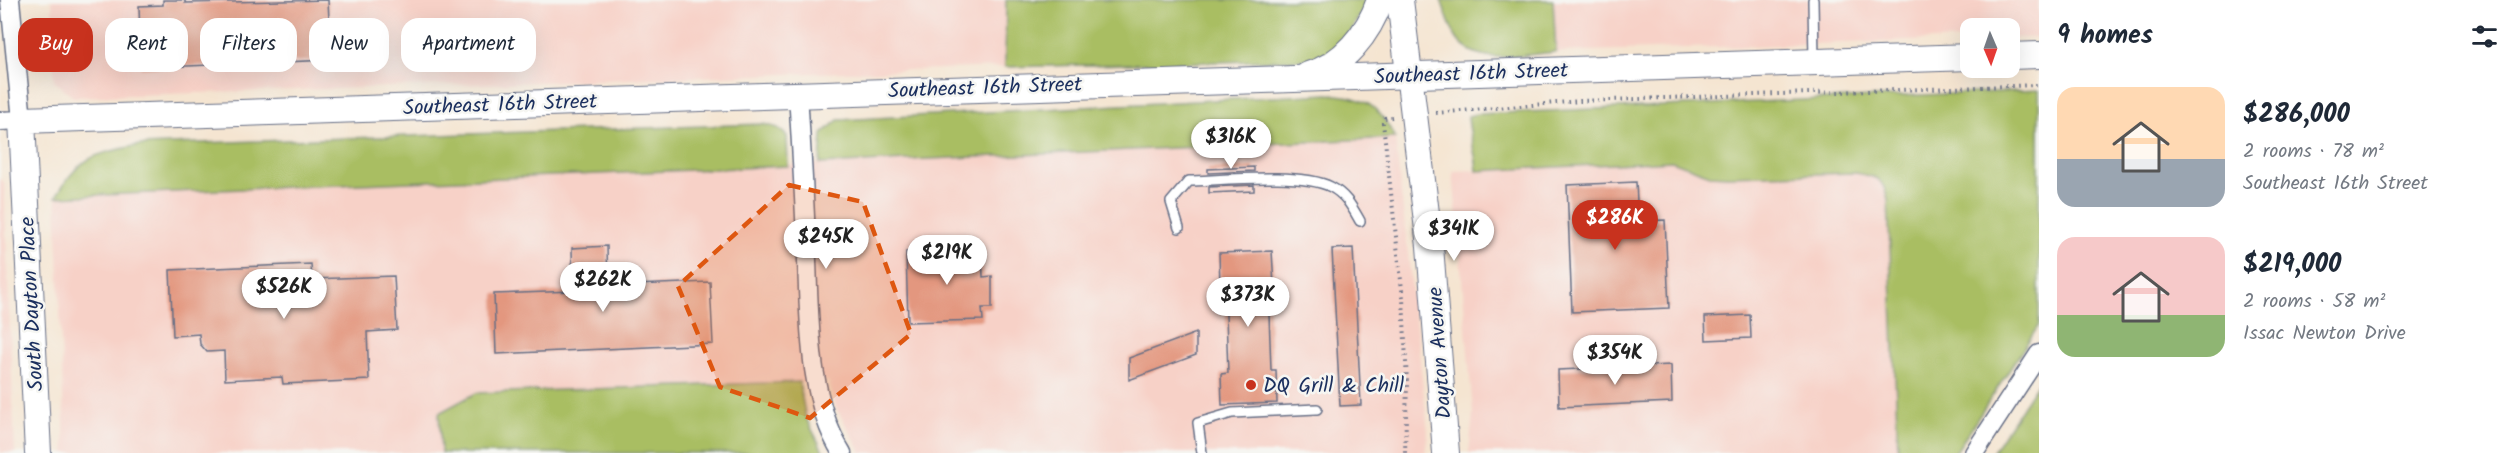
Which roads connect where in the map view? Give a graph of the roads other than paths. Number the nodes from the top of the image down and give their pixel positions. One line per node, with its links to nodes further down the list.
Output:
1 (10, 0): 12 (street)
2 (1380, 0): 10 (street)
3 (1400, 0): 9 (street, Dayton Avenue)
4 (1813, 0): 8 (lane)
5 (2039, 55): 6 (street)
6 (2020, 56)
7 (1960, 57): 8 (street, Southeast 16th Street)
8 (1814, 62): 9 (street, Southeast 16th Street)
9 (1410, 75): 10 (street, Southeast 16th Street); 20 (street, Dayton Avenue)
10 (1294, 78): 11 (street, Southeast 16th Street)
11 (798, 93): 12 (street, Southeast 16th Street); 18 (street)
12 (11, 120): 17 (street, South Dayton Place)
13 (1360, 221): 14 (lane)
14 (1179, 228)
15 (2039, 354): 21 (street)
16 (1317, 410): 19 (lane)
17 (38, 453)
18 (842, 453)
19 (1202, 453)
20 (1446, 453)
21 (1974, 453)

